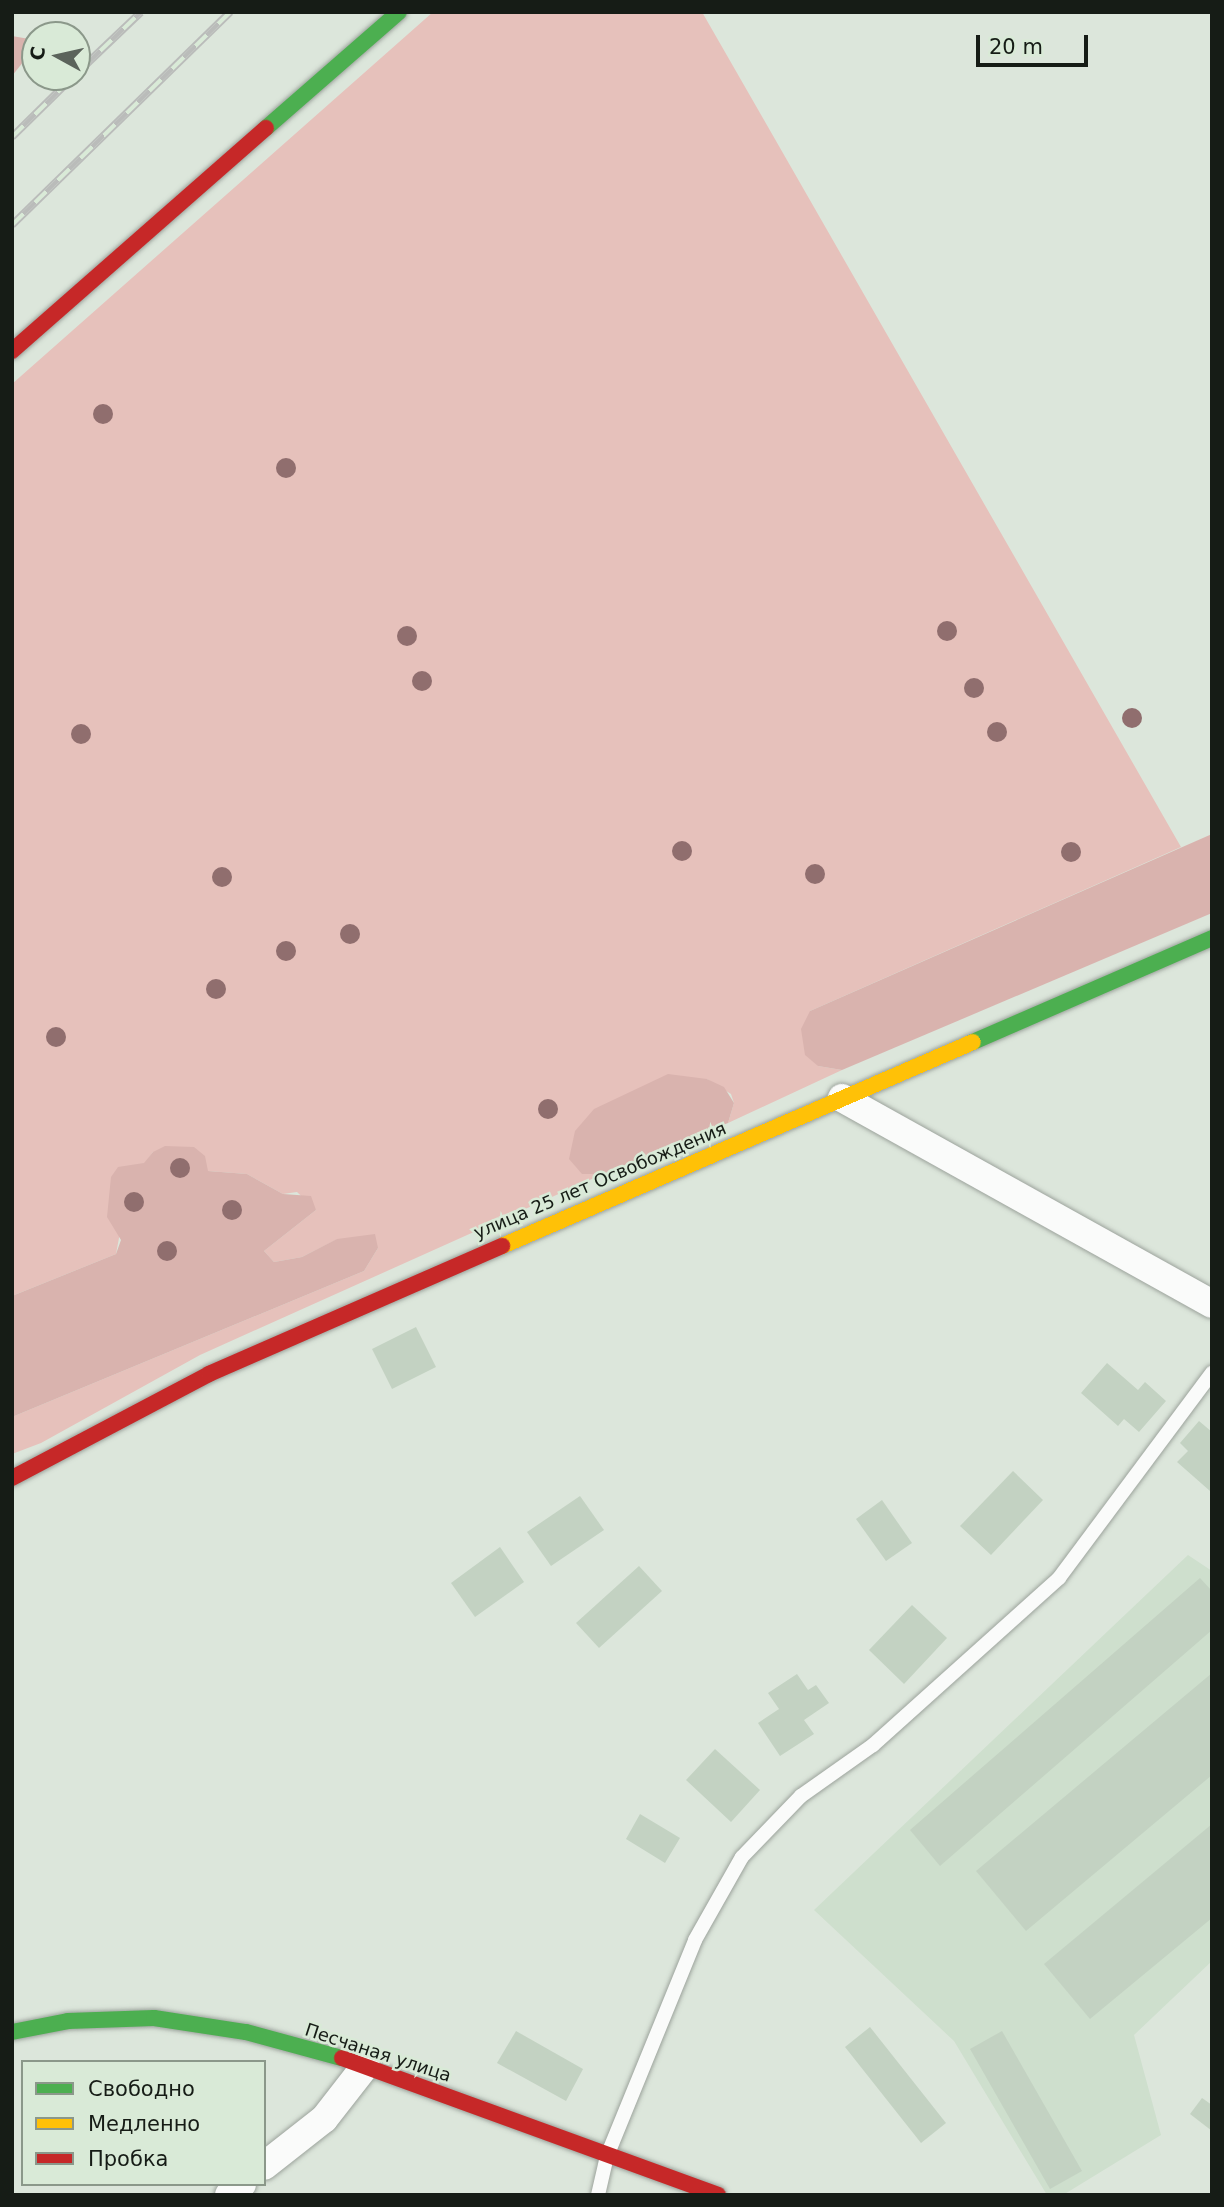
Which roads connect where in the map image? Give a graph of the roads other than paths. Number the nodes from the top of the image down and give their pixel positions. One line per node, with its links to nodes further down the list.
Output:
1 (399, 12): 2 (street)
2 (12, 351)
3 (1212, 938): 4 (street, улица 25 лет Освобождения)
4 (842, 1098): 5 (street); 7 (street, улица 25 лет Освобождения)
5 (1212, 1304)
6 (1212, 1373): 10 (lane)
7 (12, 1478)
8 (12, 2032): 9 (street, Песчаная улица)
9 (366, 2065): 10 (street, Песчаная улица); 11 (street)
10 (607, 2156): 12 (lane); 13 (street, Песчаная улица)
11 (266, 2164)
12 (598, 2195)
13 (718, 2195)

